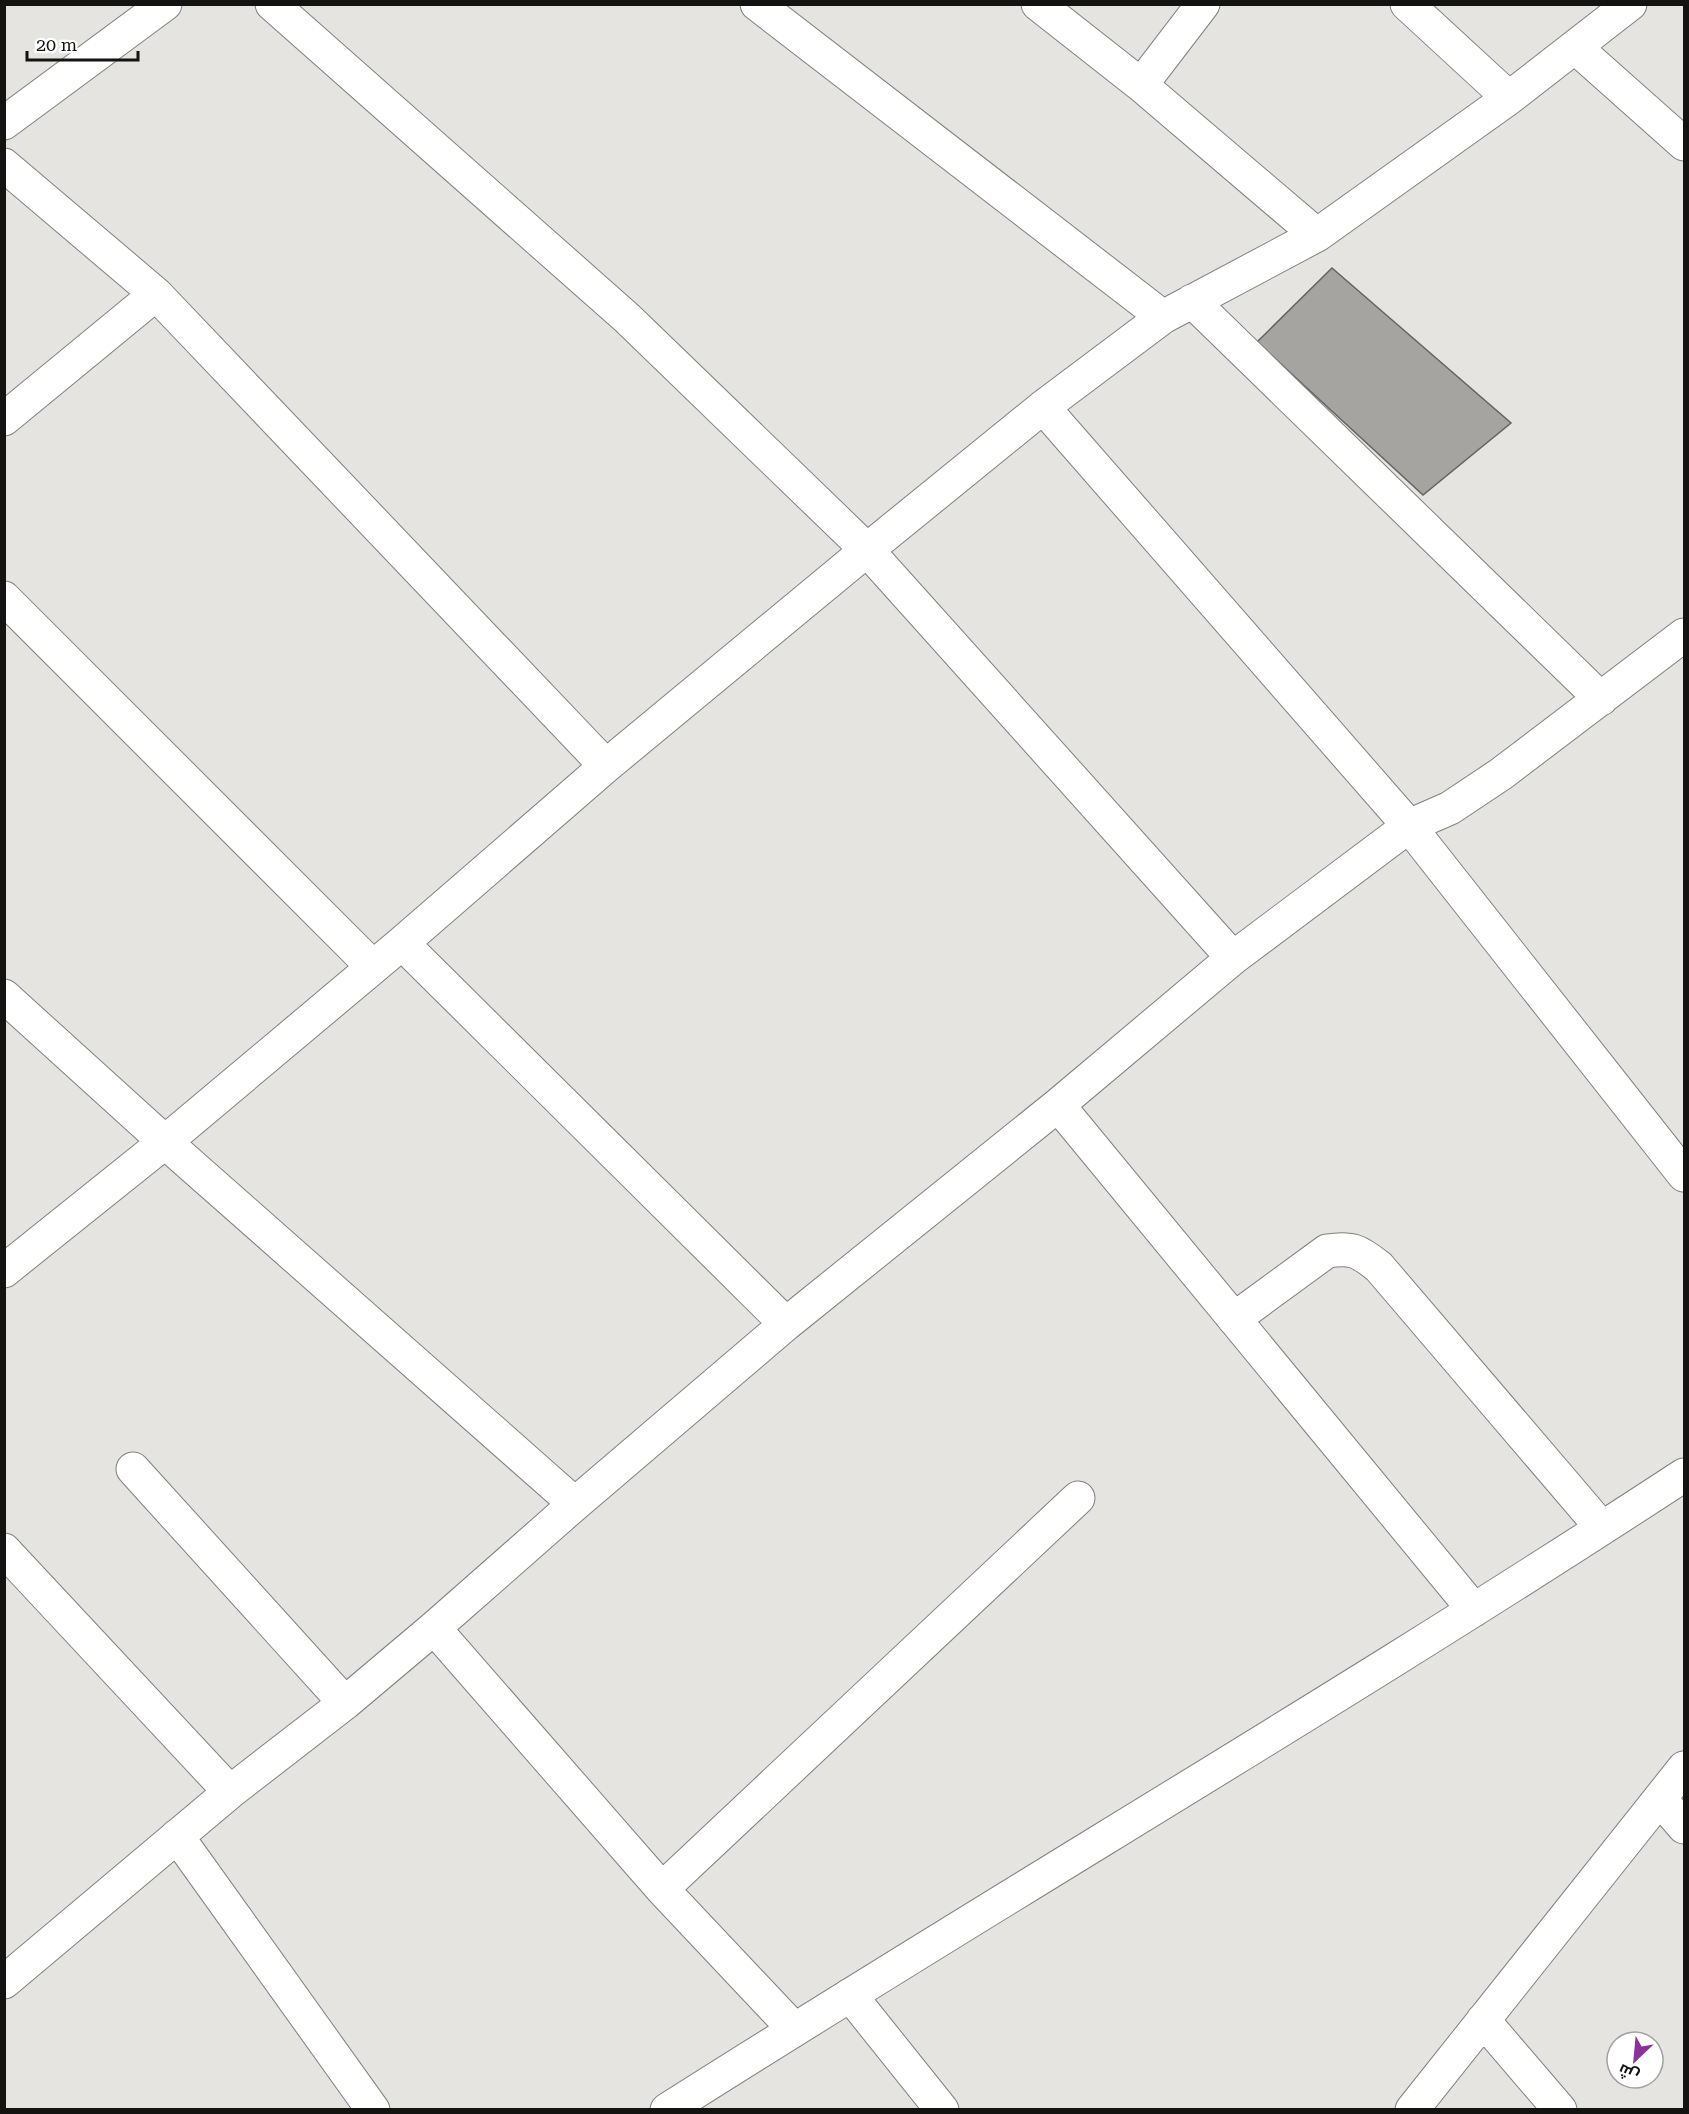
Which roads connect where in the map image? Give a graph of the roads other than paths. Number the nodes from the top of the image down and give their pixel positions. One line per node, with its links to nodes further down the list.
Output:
1 (165, 4): 11 (street)
2 (272, 4): 20 (street)
3 (756, 4): 17 (street)
4 (1038, 4): 9 (street)
5 (1203, 4): 9 (street)
6 (1407, 4): 10 (street)
7 (1630, 4): 8 (street)
8 (1575, 47): 10 (street); 12 (street)
9 (1141, 85): 14 (street)
10 (1509, 98): 14 (street)
11 (4, 123)
12 (1684, 144)
13 (4, 165): 15 (street)
14 (1317, 235): 16 (street)
15 (156, 294): 19 (street); 24 (street)
16 (1192, 301): 17 (street); 23 (street)
17 (1163, 317): 18 (street)
18 (1043, 407): 20 (street); 25 (street)
19 (4, 419)
20 (867, 550): 24 (street); 27 (street)
21 (4, 598): 28 (street)
22 (1684, 635): 23 (street)
23 (1601, 699): 25 (street)
24 (606, 766): 26 (street)
25 (1408, 826): 27 (street); 32 (street)
26 (402, 943): 28 (street); 35 (street)
27 (1233, 958): 30 (street)
28 (373, 967): 31 (street)
29 (4, 996): 31 (street)
30 (1058, 1105): 34 (street); 35 (street)
31 (165, 1142): 33 (street); 39 (street)
32 (1684, 1175)
33 (4, 1271)
34 (1234, 1319): 40 (street); 42 (street)
35 (786, 1323): 39 (street)
36 (133, 1468): 44 (street)
37 (1684, 1475): 40 (street)
38 (1078, 1498): 50 (street)
39 (575, 1504): 43 (street)
40 (1602, 1528): 42 (street)
41 (4, 1550): 46 (street)
42 (1474, 1610): 52 (street)
43 (434, 1628): 44 (street); 50 (street)
44 (345, 1702): 46 (street)
45 (1684, 1768): 47 (street)
46 (230, 1792): 49 (street)
47 (1660, 1798): 48 (street); 53 (street)
48 (1684, 1827)
49 (177, 1836): 51 (street); 55 (street)
50 (662, 1888): 54 (street)
51 (4, 1982)
52 (850, 1995): 54 (street); 57 (street)
53 (1483, 2020): 58 (street); 59 (street)
54 (794, 2029): 56 (street)
55 (373, 2109)
56 (667, 2109)
57 (942, 2109)
58 (1412, 2109)
59 (1560, 2109)

